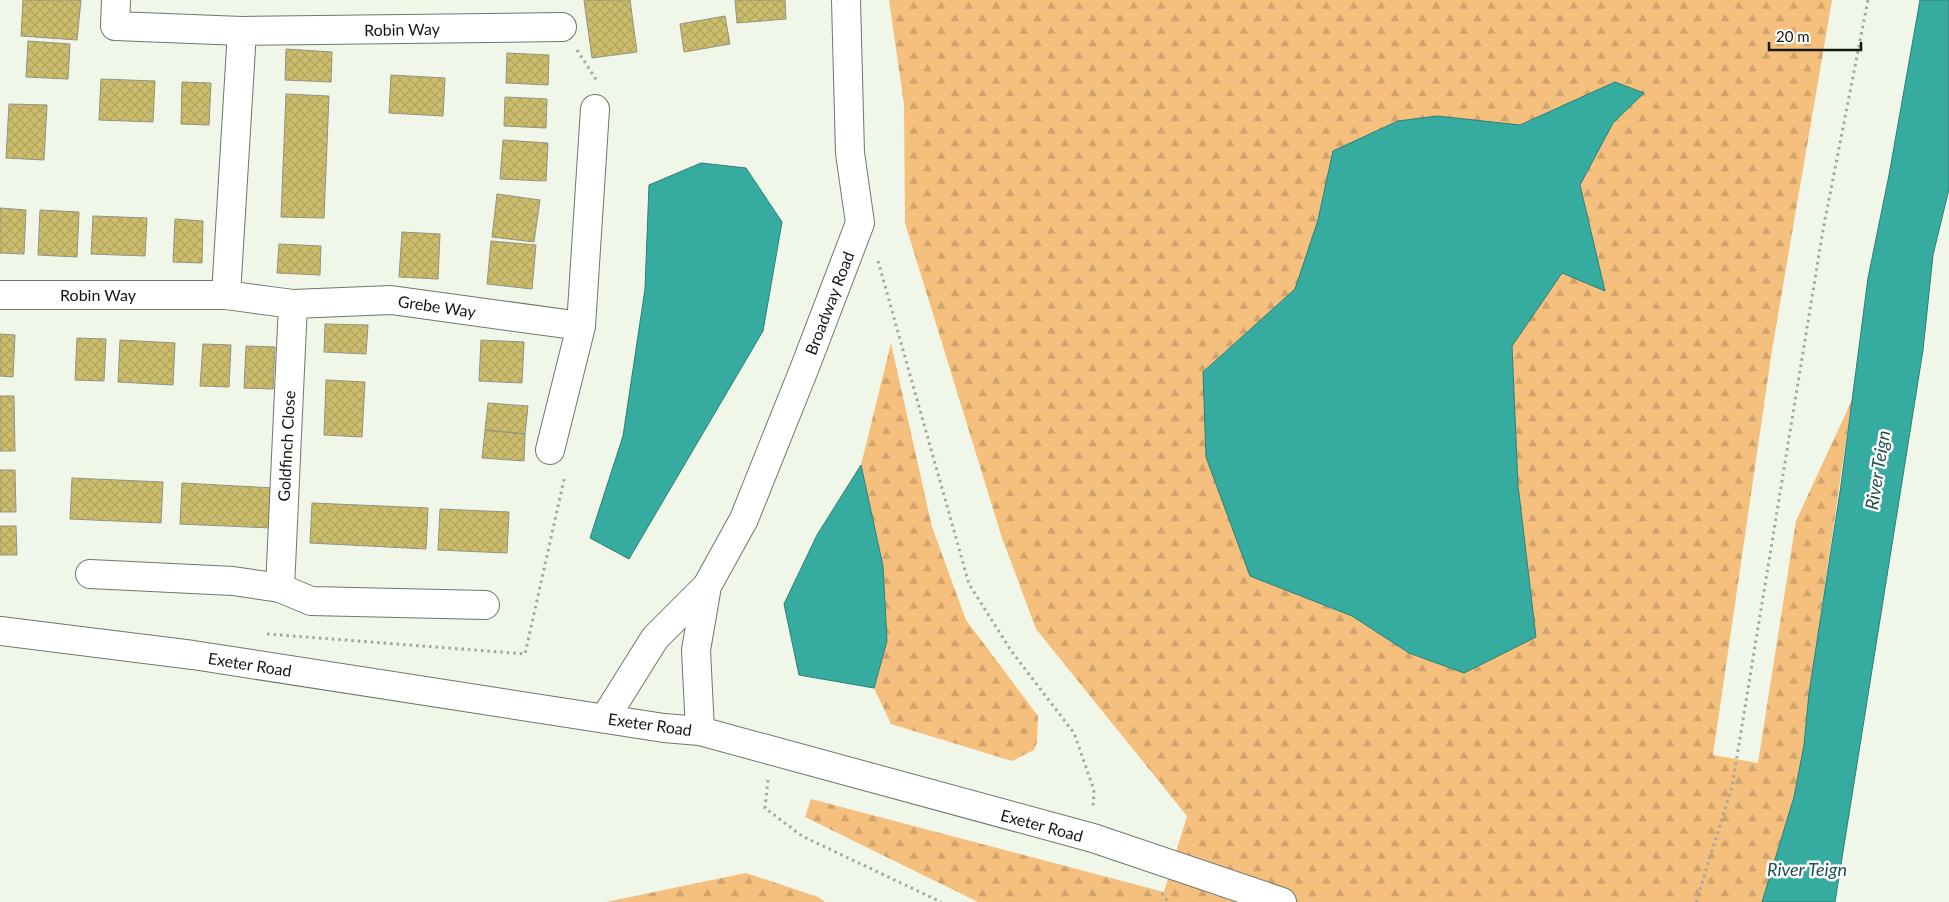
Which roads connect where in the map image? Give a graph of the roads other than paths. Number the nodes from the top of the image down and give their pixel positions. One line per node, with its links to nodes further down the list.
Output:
1 (116, 0): 4 (street, Robin Way)
2 (846, 0): 12 (street, Broadway Road)
3 (562, 27): 4 (street, Robin Way)
4 (242, 31): 7 (street)
5 (595, 109): 9 (street)
6 (0, 295): 7 (street, Robin Way)
7 (226, 295): 8 (street, Robin Way)
8 (293, 304): 9 (street, Grebe Way); 13 (street, Goldfinch Close)
9 (581, 326): 10 (street)
10 (550, 450)
11 (90, 574): 13 (street)
12 (707, 586): 16 (street, Broadway Road); 17 (street, Broadway Road)
13 (280, 588): 14 (street)
14 (485, 605)
15 (0, 631): 16 (street, Exeter Road)
16 (605, 718): 17 (street, Exeter Road)
17 (700, 731): 18 (street, Exeter Road)
18 (1282, 902)

